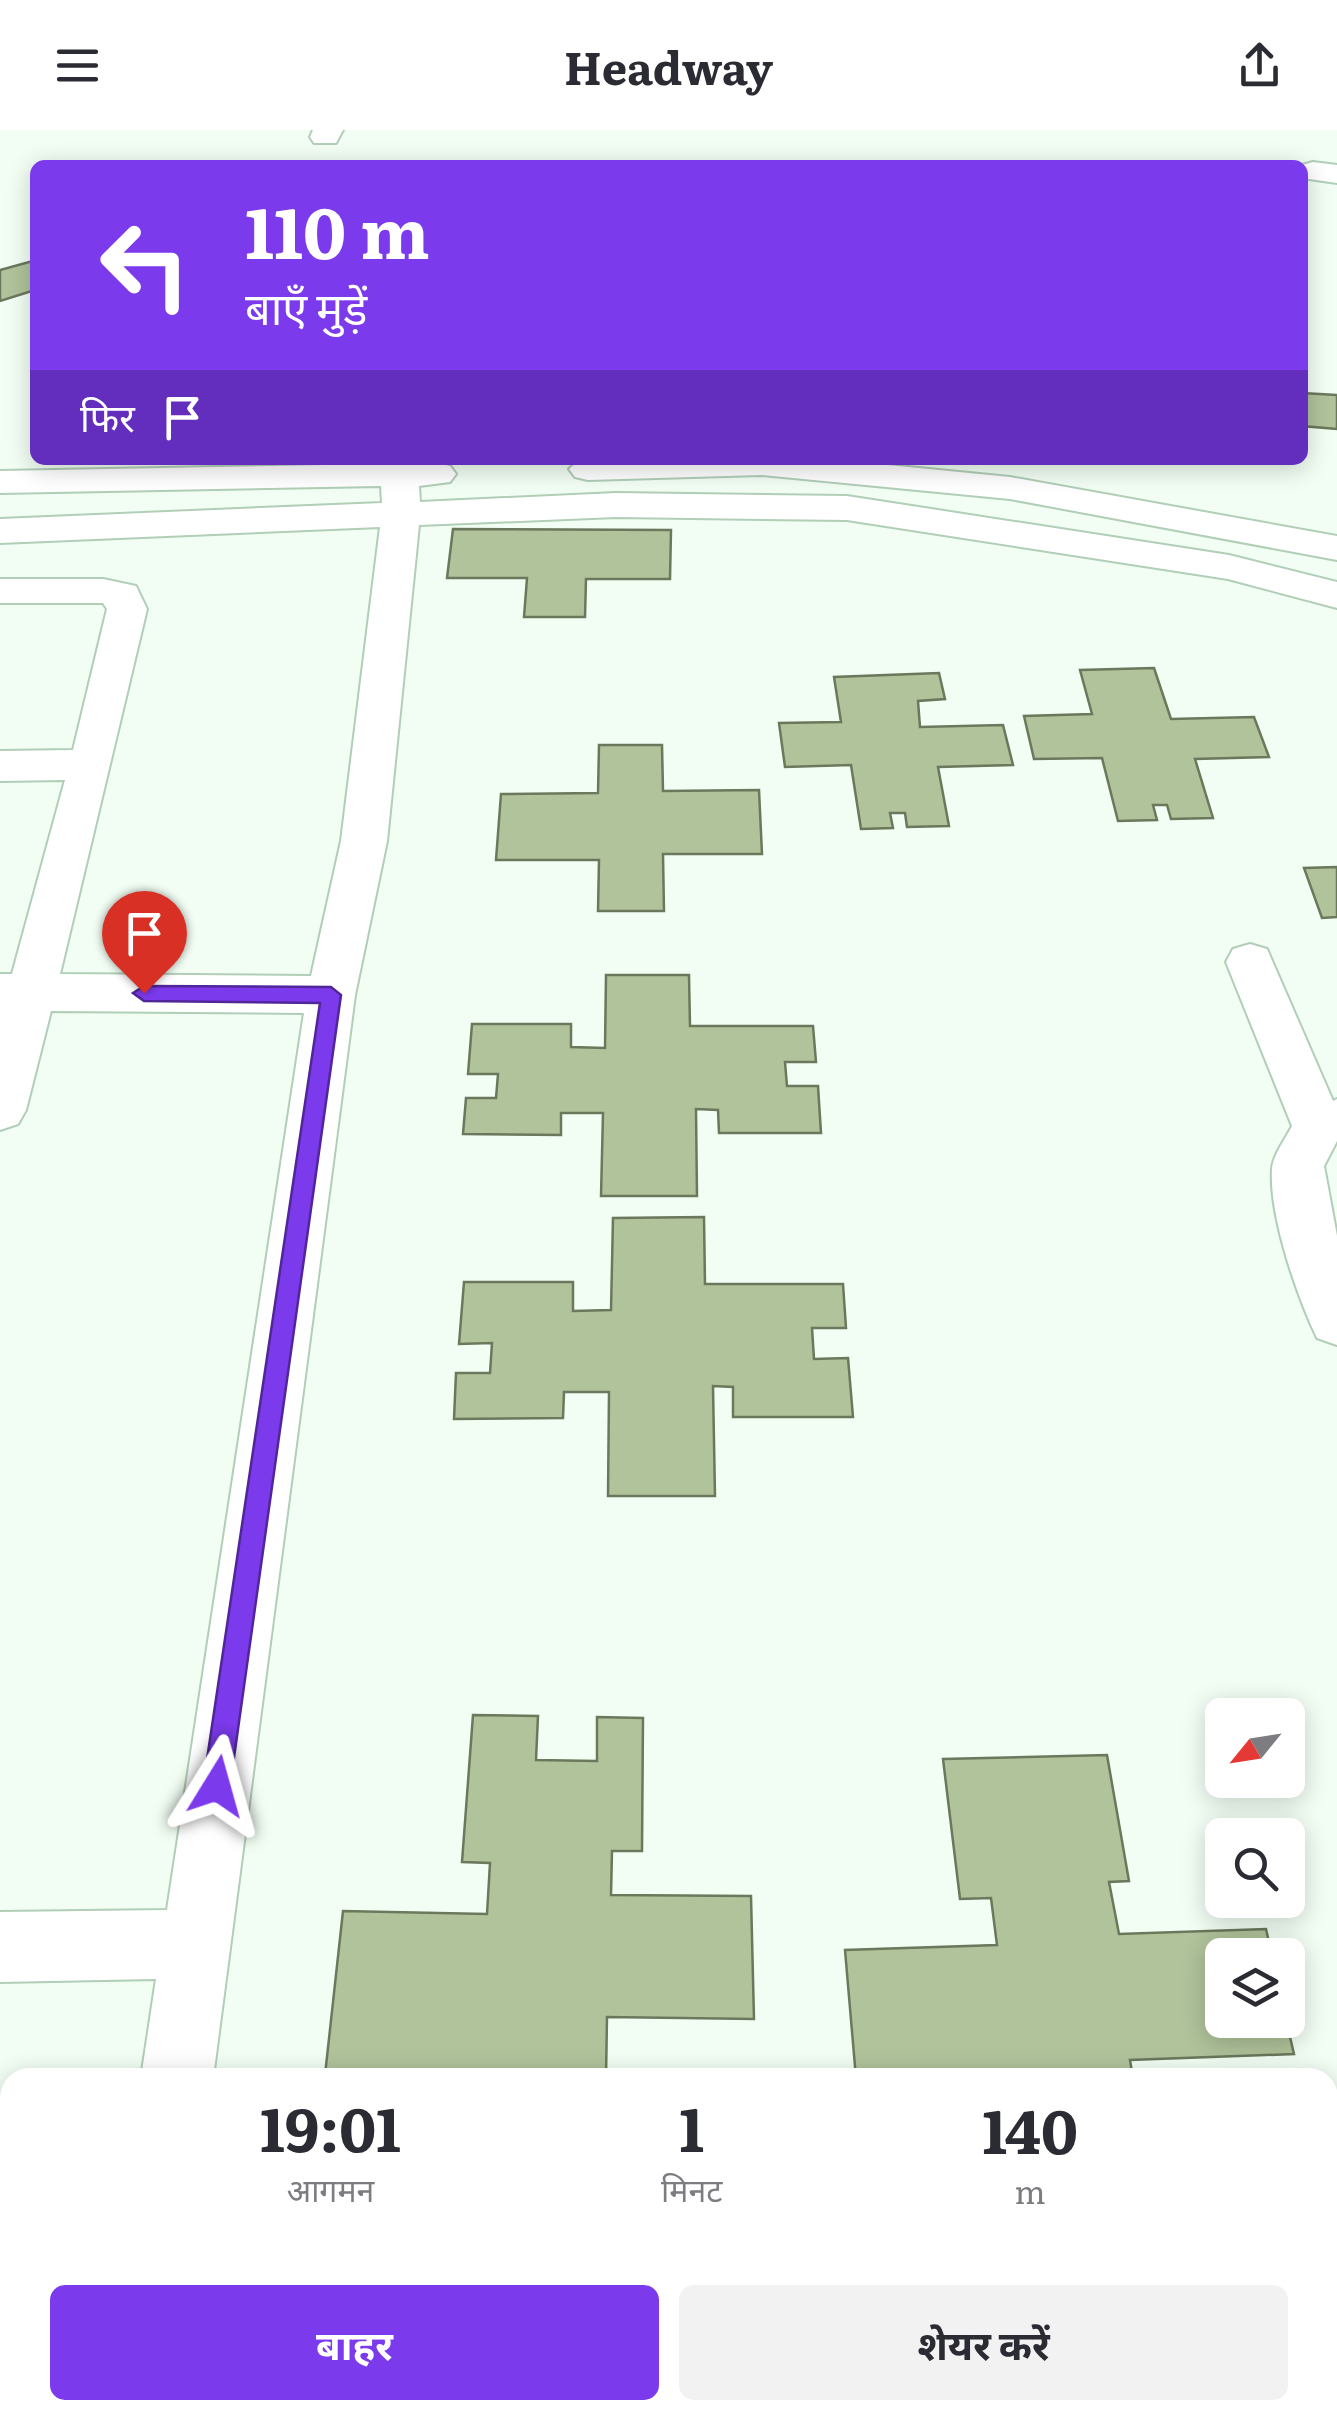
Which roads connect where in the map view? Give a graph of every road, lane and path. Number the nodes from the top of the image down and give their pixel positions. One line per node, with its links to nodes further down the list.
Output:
1 (727, 465): 3 (street)
2 (772, 465): 8 (street)
3 (552, 470)
4 (476, 473): 6 (street)
5 (0, 482): 6 (street)
6 (400, 495): 7 (street); 10 (street); 15 (street)
7 (0, 531)
8 (1337, 548)
9 (0, 591): 11 (street)
10 (1337, 595)
11 (92, 765): 12 (street); 14 (street)
12 (0, 766)
13 (1250, 962): 17 (street)
14 (16, 992): 15 (street); 16 (street)
15 (331, 995): 19 (street)
16 (0, 1110)
17 (1328, 1123): 18 (street)
18 (1337, 1321)
19 (194, 1944): 20 (street); 21 (street)
20 (0, 1947)
21 (177, 2068)

